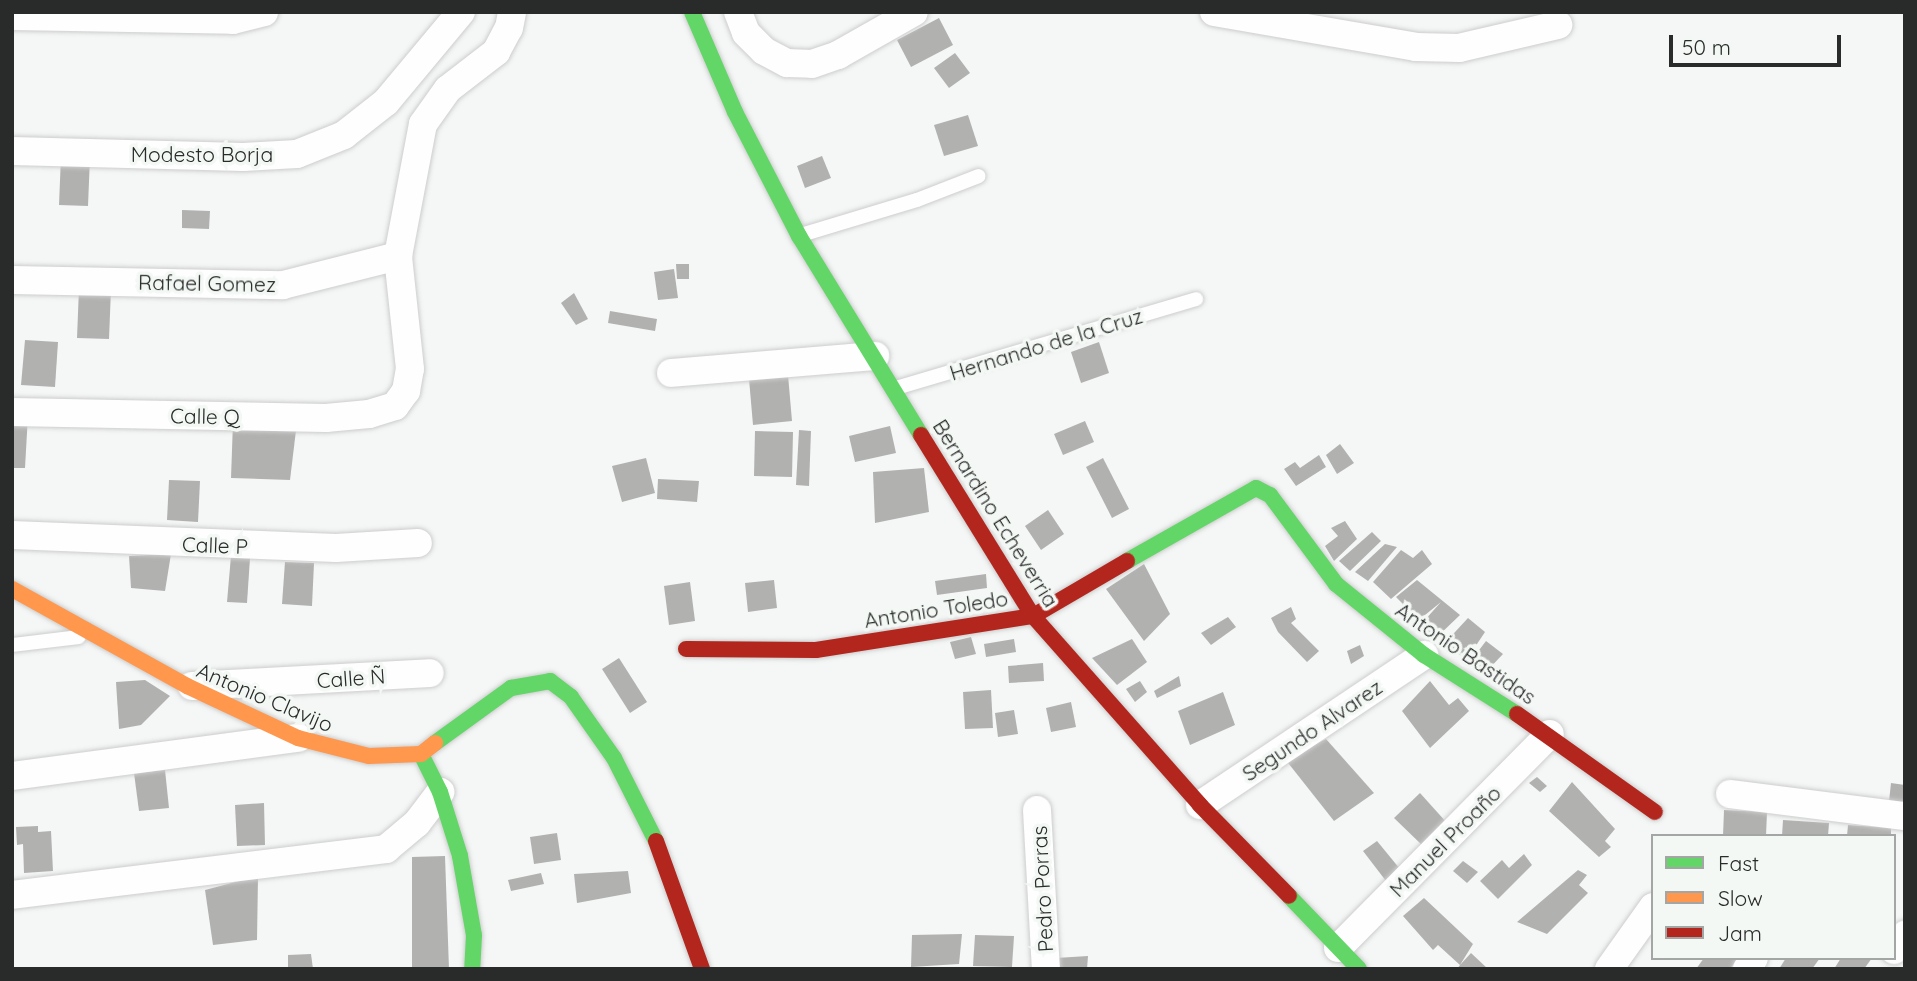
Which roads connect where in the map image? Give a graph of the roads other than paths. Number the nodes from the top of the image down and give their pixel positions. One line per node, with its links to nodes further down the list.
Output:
1 (264, 12): 8 (street)
2 (461, 12): 10 (street, Modesto Borja)
3 (512, 12): 13 (street)
4 (692, 12): 12 (street, Bernardino Echeverria)
5 (738, 12): 6 (street)
6 (914, 12)
7 (1214, 12): 9 (street)
8 (12, 16)
9 (1558, 25)
10 (12, 151)
11 (979, 176): 12 (lane)
12 (799, 236): 16 (street, Bernardino Echeverria)
13 (398, 256): 14 (street, Rafael Gomez); 19 (street, Calle Q)
14 (12, 280)
15 (1196, 299): 18 (lane, Hernando de la Cruz)
16 (875, 356): 17 (street); 18 (street, Bernardino Echeverria)
17 (671, 373)
18 (895, 388): 24 (street, Bernardino Echeverria)
19 (12, 412)
20 (1242, 492): 24 (street, Antonio Toledo); 28 (street, Antonio Bastidas)
21 (12, 535): 22 (street, Calle P)
22 (418, 543)
23 (12, 589): 25 (street, Antonio Clavijo)
24 (1033, 616): 27 (street, Antonio Toledo); 37 (street, Bernardino Echeverria)
25 (94, 635): 26 (lane); 30 (street, Antonio Clavijo)
26 (12, 645)
27 (686, 649)
28 (1424, 655): 31 (street, Antonio Bastidas); 37 (street, Segundo Alvarez)
29 (430, 673): 30 (street, Calle Ñ)
30 (187, 687): 32 (street, Antonio Clavijo)
31 (1550, 734): 39 (street, Antonio Bastidas); 43 (street, Manuel Proaño)
32 (298, 738): 33 (street, Antonio Clavijo); 34 (street)
33 (421, 754): 35 (street); 45 (street)
34 (12, 776)
35 (440, 792): 41 (street); 44 (street)
36 (1730, 794): 40 (street)
37 (1200, 805): 43 (street, Bernardino Echeverria)
38 (1037, 810): 46 (street, Pedro Porras)
39 (1655, 812)
40 (1905, 816)
41 (12, 895)
42 (1651, 909): 48 (street)
43 (1338, 947): 47 (street, Bernardino Echeverria)
44 (472, 969)
45 (702, 969)
46 (1046, 969)
47 (1359, 969)
48 (1609, 969)

